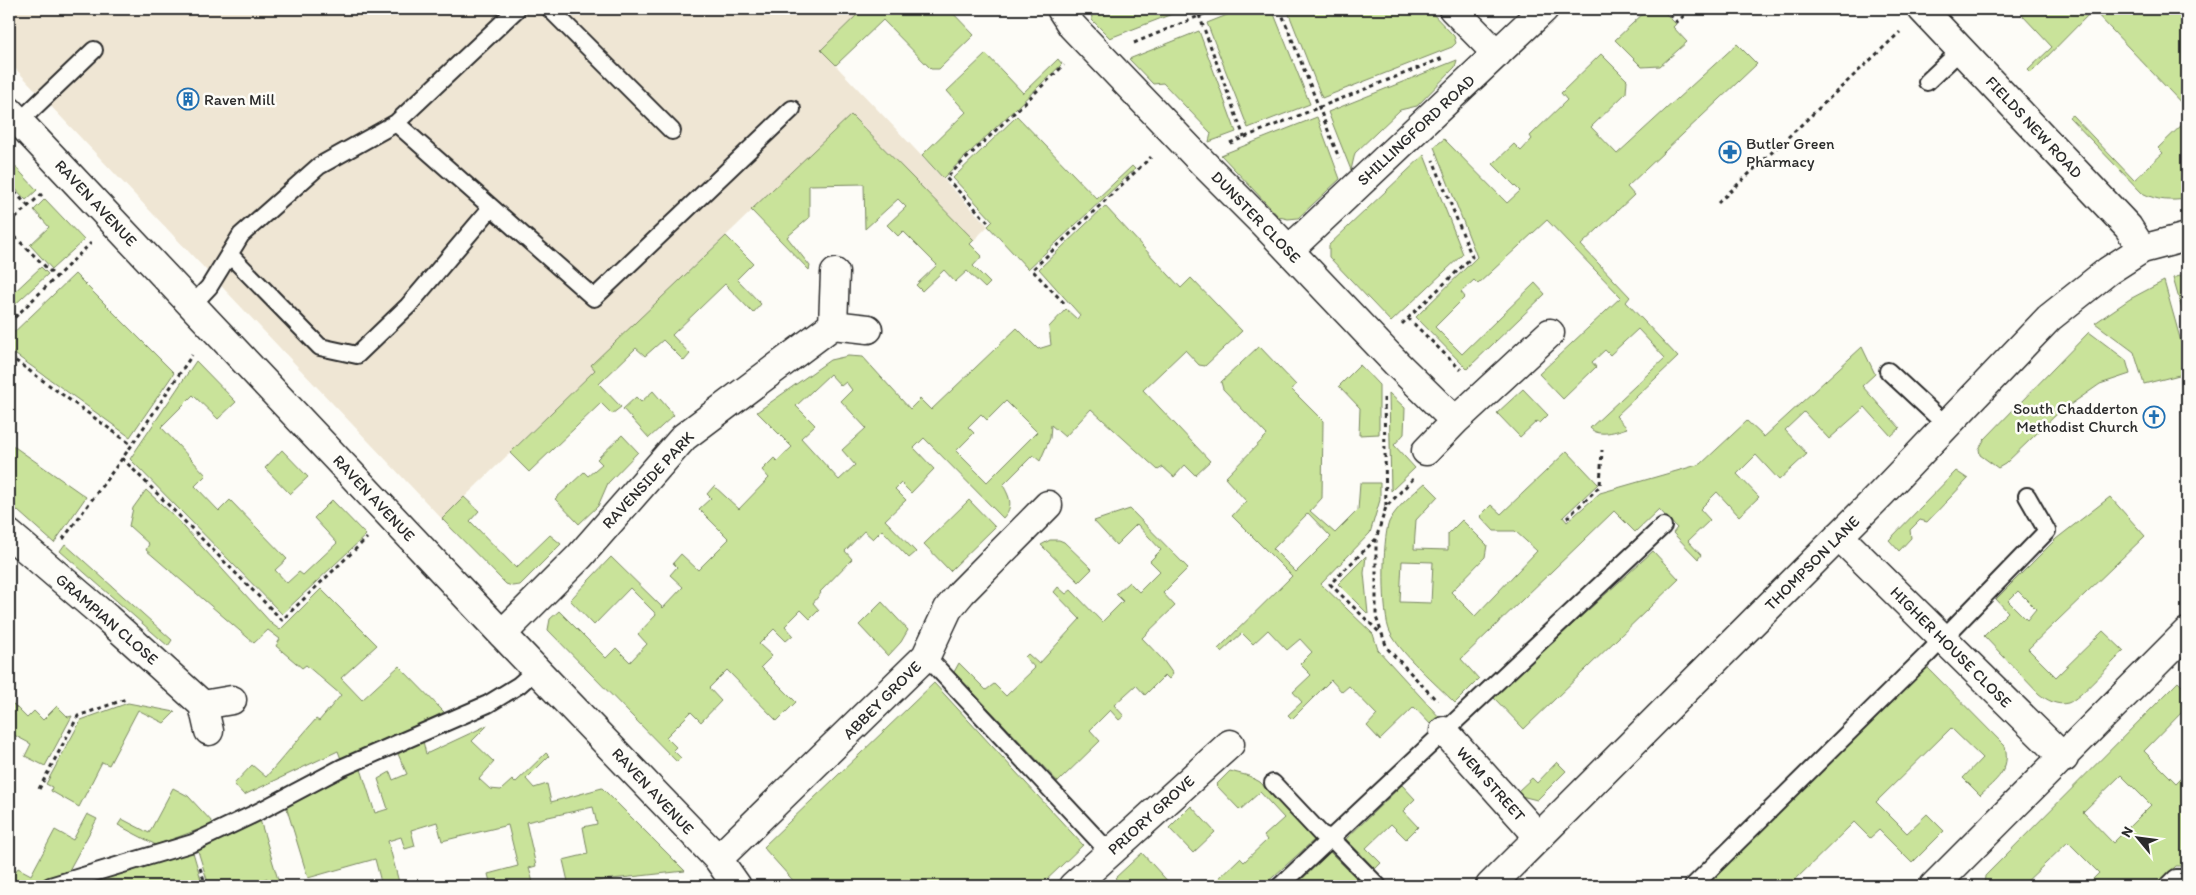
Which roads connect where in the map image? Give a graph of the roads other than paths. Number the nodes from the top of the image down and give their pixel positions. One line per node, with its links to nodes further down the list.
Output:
1 (517, 9): 13 (lane)
2 (550, 9): 14 (lane)
3 (1061, 9): 18 (street, DUNSTER CLOSE)
4 (1453, 9): 9 (street)
5 (1544, 9): 9 (street, SHILLINGFORD ROAD)
6 (1922, 9): 8 (street, FIELDS NEW ROAD)
7 (94, 50): 12 (lane)
8 (1961, 50): 10 (lane); 17 (street, FIELDS NEW ROAD)
9 (1497, 54): 18 (street, SHILLINGFORD ROAD)
10 (1927, 82)
11 (792, 109): 15 (lane)
12 (14, 116): 21 (street, RAVEN AVENUE)
13 (396, 123): 15 (lane); 19 (lane)
14 (672, 131)
15 (491, 208): 19 (lane)
16 (2187, 237): 17 (street, THOMPSON LANE)
17 (2142, 249): 27 (street, THOMPSON LANE)
18 (1289, 250): 26 (street, DUNSTER CLOSE)
19 (229, 254): 21 (lane)
20 (835, 273): 22 (street)
21 (192, 305): 35 (street, RAVEN AVENUE)
22 (833, 325): 23 (street); 35 (street, RAVENSIDE PARK)
23 (868, 329)
24 (1550, 333): 26 (street)
25 (1888, 371): 27 (lane)
26 (1455, 421): 28 (street)
27 (1947, 426): 33 (street, THOMPSON LANE)
28 (1426, 450)
29 (2027, 496): 36 (lane)
30 (1048, 505): 37 (street, ABBEY GROVE)
31 (1663, 526): 42 (lane)
32 (9, 534): 40 (street, GRAMPIAN CLOSE)
33 (1839, 536): 36 (street, HIGHER HOUSE CLOSE); 46 (street, THOMPSON LANE)
34 (2187, 632): 44 (street)
35 (502, 634): 38 (street, RAVEN AVENUE)
36 (1942, 639): 44 (street, HIGHER HOUSE CLOSE); 58 (lane)
37 (926, 656): 48 (lane); 49 (street, ABBEY GROVE)
38 (537, 669): 49 (street, RAVEN AVENUE); 52 (lane)
39 (232, 700): 40 (street)
40 (203, 705): 41 (street)
41 (209, 731)
42 (1444, 731): 46 (street, WEM STREET); 47 (lane)
43 (1230, 744): 48 (street, PRIORY GROVE)
44 (2064, 758): 51 (street)
45 (1273, 783): 47 (lane)
46 (1539, 837): 57 (street, THOMPSON LANE)
47 (1332, 839): 55 (lane); 56 (lane)
48 (1110, 853): 54 (street, PRIORY GROVE)
49 (718, 859): 53 (street, RAVEN AVENUE)
50 (2187, 878): 59 (lane)
51 (1938, 885)
52 (50, 886)
53 (737, 886)
54 (1073, 886)
55 (1280, 886)
56 (1378, 886)
57 (1490, 886)
58 (1693, 886)
59 (2168, 886)

